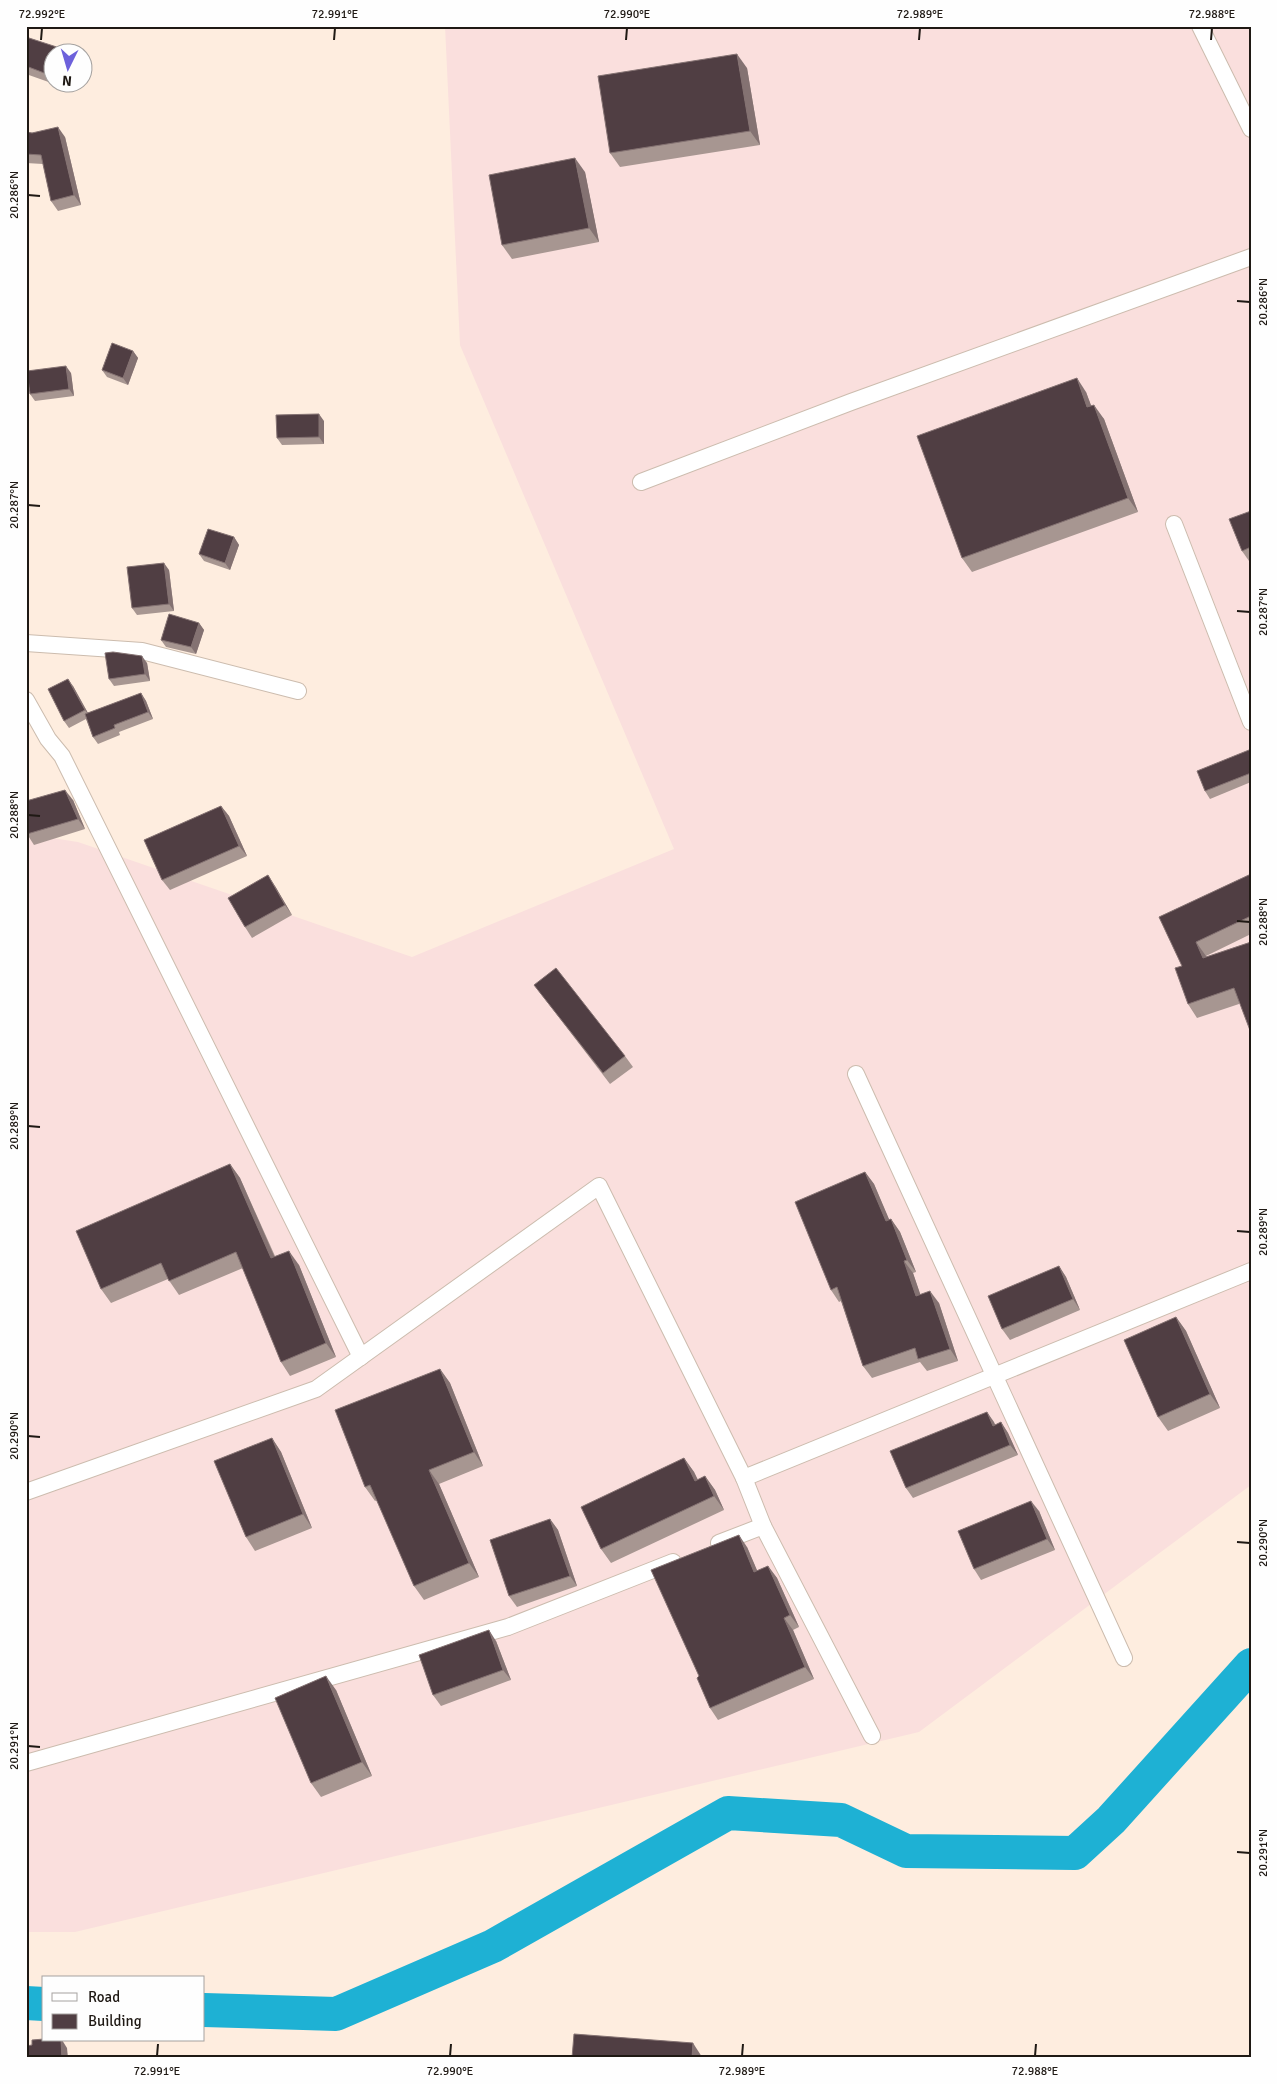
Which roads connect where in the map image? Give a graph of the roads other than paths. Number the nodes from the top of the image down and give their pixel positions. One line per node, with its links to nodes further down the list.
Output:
1 (1200, 26): 2 (street)
2 (1251, 128)
3 (1251, 257): 4 (street)
4 (641, 482)
5 (1174, 524): 9 (street)
6 (26, 643): 7 (street)
7 (298, 691)
8 (26, 700): 12 (street)
9 (1251, 722)
10 (856, 1074): 13 (street)
11 (1251, 1271): 13 (street)
12 (360, 1357): 14 (street); 15 (street)
13 (994, 1376): 14 (street); 19 (street)
14 (744, 1478): 16 (street)
15 (26, 1492)
16 (763, 1526): 17 (street); 20 (street)
17 (708, 1548)
18 (690, 1555): 21 (street)
19 (1124, 1658)
20 (872, 1736)
21 (26, 1763)

